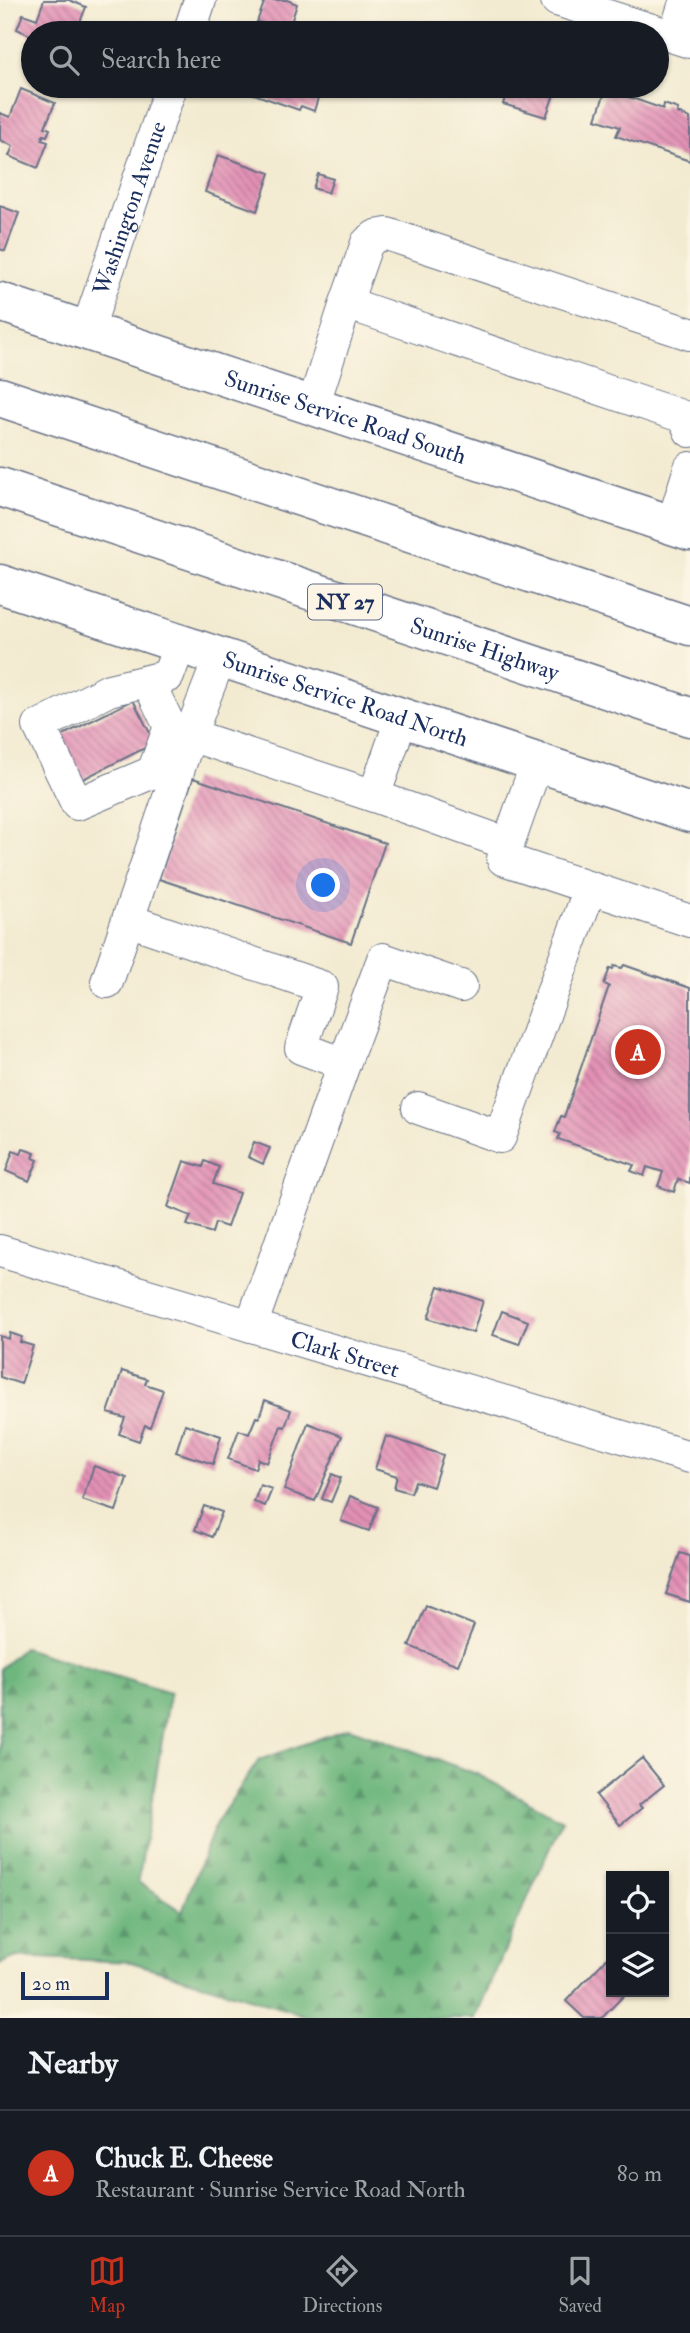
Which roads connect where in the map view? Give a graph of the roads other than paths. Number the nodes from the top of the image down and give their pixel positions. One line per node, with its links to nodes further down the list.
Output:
1 (200, 0): 4 (street)
2 (557, 0): 5 (street)
3 (686, 0): 6 (street)
4 (193, 21)
5 (624, 21)
6 (682, 39)
7 (167, 98): 10 (street, Washington Avenue)
8 (0, 302): 10 (main road, Sunrise Service Road South)
9 (346, 303): 11 (street); 13 (street); 14 (street)
10 (87, 331): 13 (main road, Sunrise Service Road South)
11 (690, 334)
12 (0, 397): 19 (main road)
13 (313, 406): 17 (main road, Sunrise Service Road South)
14 (690, 431)
15 (690, 468): 17 (street)
16 (0, 487): 24 (main road, Sunrise Highway / NY 27)
17 (681, 528)
18 (2, 591): 20 (main road, Sunrise Service Road North)
19 (690, 626)
20 (180, 644): 21 (main road, Sunrise Service Road North); 22 (street)
21 (220, 657): 23 (main road, Sunrise Service Road North); 25 (street)
22 (148, 681)
23 (402, 717): 26 (main road, Sunrise Service Road North); 27 (street)
24 (690, 717)
25 (190, 735): 27 (street); 31 (street)
26 (537, 762): 28 (main road, Sunrise Service Road North); 29 (street)
27 (374, 796): 29 (street)
28 (690, 813)
29 (509, 844): 30 (street)
30 (590, 888): 32 (street); 36 (street)
31 (128, 920): 33 (street); 35 (street)
32 (690, 921)
33 (107, 982)
34 (461, 986): 35 (street)
35 (344, 1064): 38 (street)
36 (418, 1108)
37 (0, 1251): 38 (street, Clark Street)
38 (251, 1326): 39 (street, Clark Street)
39 (690, 1457)

